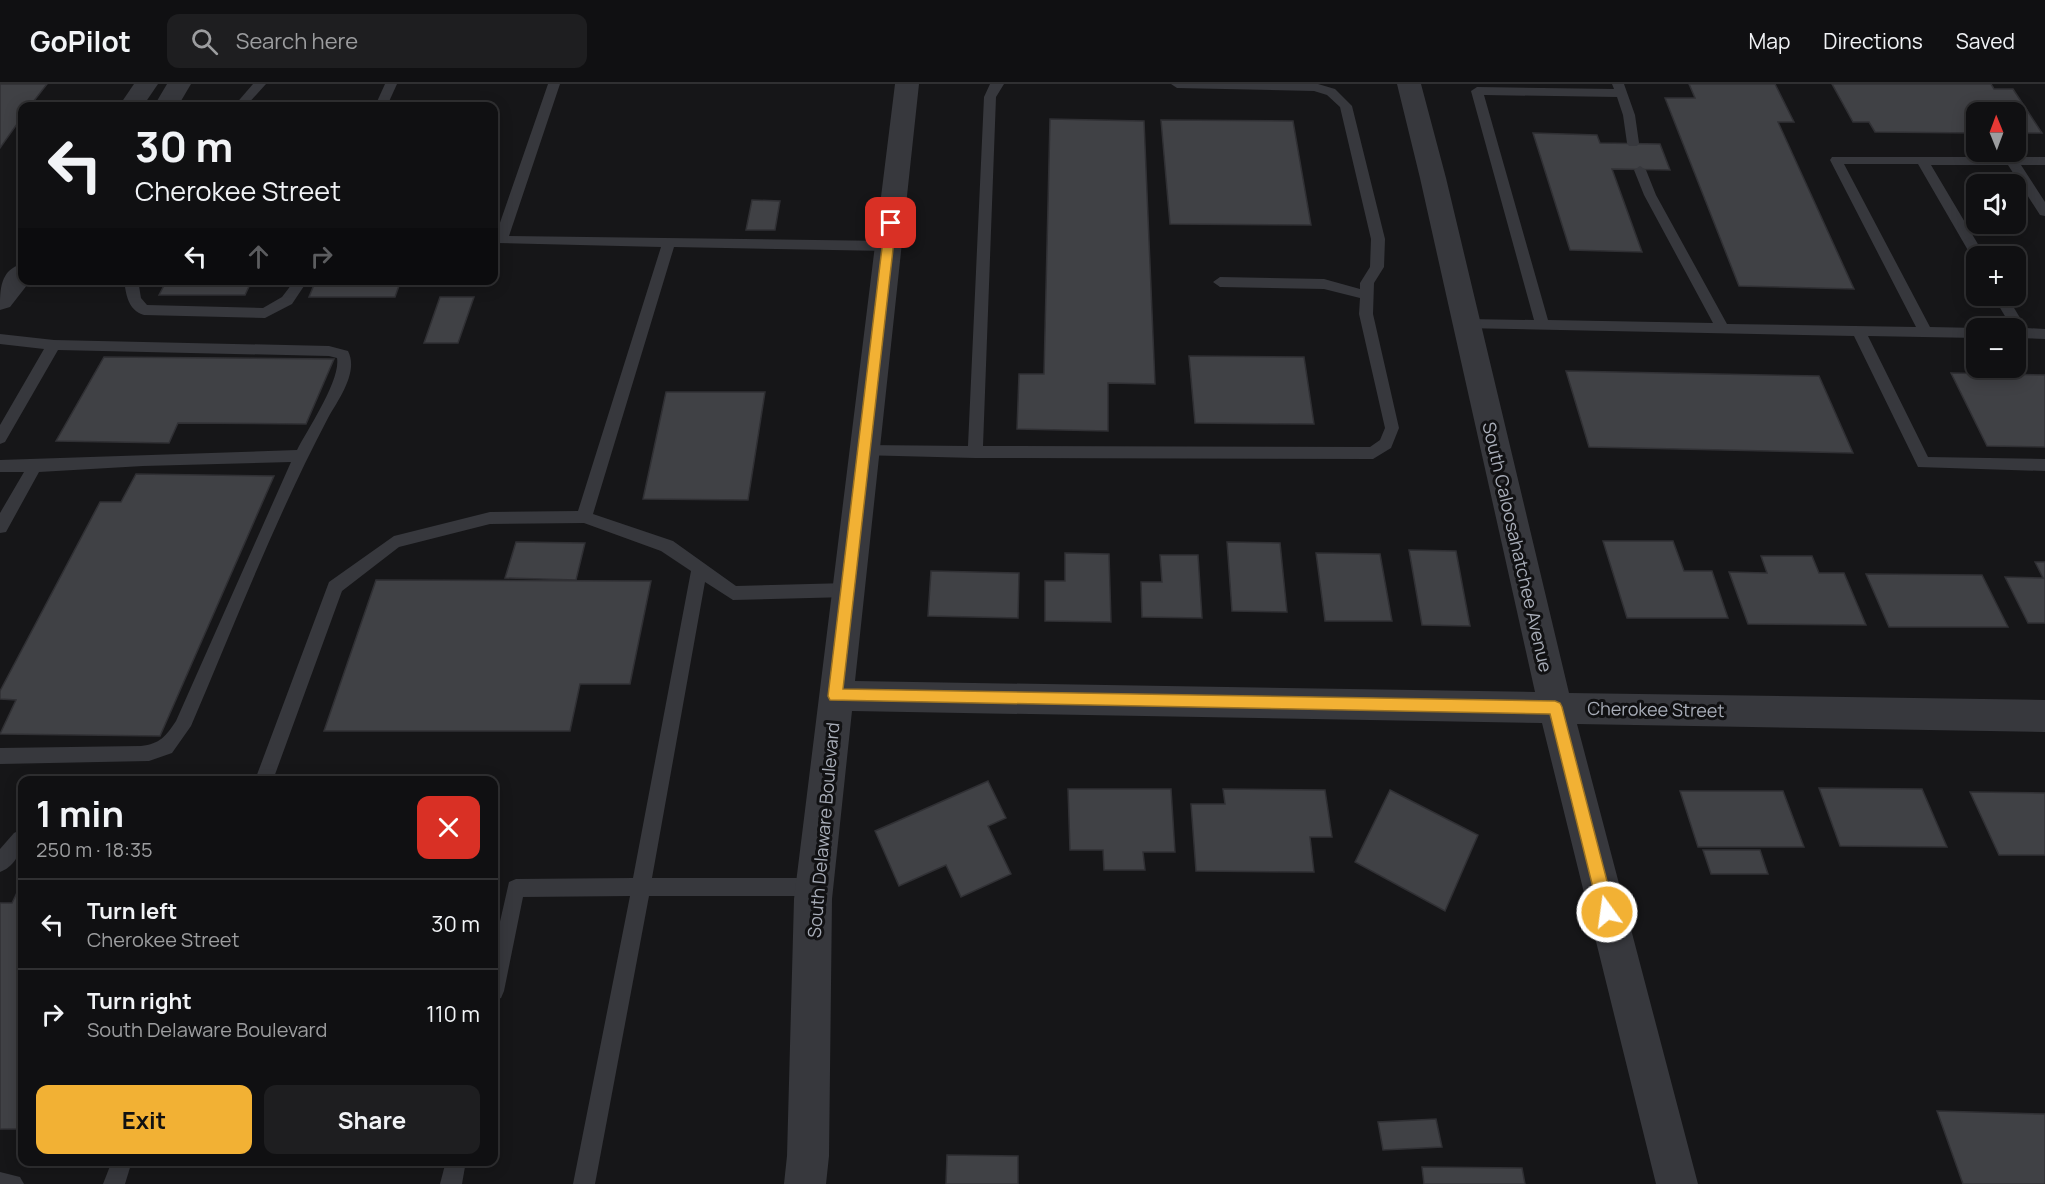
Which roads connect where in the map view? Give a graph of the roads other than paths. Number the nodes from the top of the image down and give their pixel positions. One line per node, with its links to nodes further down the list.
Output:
1 (146, 84): 11 (street)
2 (179, 84): 12 (street)
3 (260, 84): 13 (lane)
4 (392, 84): 14 (lane)
5 (554, 84): 23 (lane)
6 (907, 84): 24 (street, South Delaware Boulevard)
7 (998, 84): 44 (lane)
8 (1177, 84): 30 (lane)
9 (1409, 84): 32 (street, South Caloosahatchee Avenue)
10 (1619, 88): 15 (lane); 33 (lane)
11 (134, 102)
12 (168, 102)
13 (243, 102)
14 (383, 102)
15 (1633, 143)
16 (1922, 160): 17 (lane); 25 (lane); 36 (lane)
17 (1966, 160)
18 (2026, 161): 19 (lane)
19 (2045, 161)
20 (2013, 162): 22 (lane)
21 (1640, 170): 34 (lane)
22 (2045, 212)
23 (669, 243): 24 (lane); 49 (lane)
24 (888, 246): 43 (street, South Delaware Boulevard)
25 (1972, 246)
26 (18, 278): 31 (street)
27 (1220, 282): 30 (lane)
28 (132, 285): 29 (lane)
29 (300, 285)
30 (1366, 295): 44 (lane)
31 (0, 299)
32 (1467, 324): 33 (lane); 54 (street, South Caloosahatchee Avenue)
33 (1543, 326): 34 (lane)
34 (1723, 328): 35 (lane)
35 (1858, 330): 36 (lane); 46 (lane)
36 (1926, 332): 37 (lane)
37 (1966, 333)
38 (2026, 333): 39 (lane)
39 (2045, 334)
40 (0, 339): 41 (lane)
41 (54, 345): 42 (lane); 45 (lane)
42 (0, 438)
43 (864, 452): 44 (lane); 52 (street, South Delaware Boulevard)
44 (975, 452)
45 (301, 456): 48 (lane); 56 (lane)
46 (2045, 465)
47 (0, 466): 48 (lane)
48 (35, 466): 50 (lane)
49 (584, 517): 51 (lane); 57 (lane)
50 (0, 527)
51 (699, 569): 52 (lane); 60 (lane)
52 (848, 590): 53 (street, South Delaware Boulevard)
53 (835, 696): 54 (street, Cherokee Street); 61 (street, South Delaware Boulevard)
54 (1555, 707): 55 (street, Cherokee Street); 71 (street, South Caloosahatchee Avenue)
55 (2045, 716)
56 (0, 756)
57 (265, 776)
58 (18, 841): 59 (lane)
59 (0, 862)
60 (641, 887): 61 (lane); 62 (lane); 69 (lane)
61 (814, 887): 70 (street, South Delaware Boulevard)
62 (498, 972)
63 (120, 1166): 67 (lane)
64 (455, 1166): 68 (lane)
65 (0, 1183): 66 (lane)
66 (13, 1184)
67 (114, 1184)
68 (451, 1184)
69 (584, 1184)
70 (805, 1184)
71 (1677, 1184)

